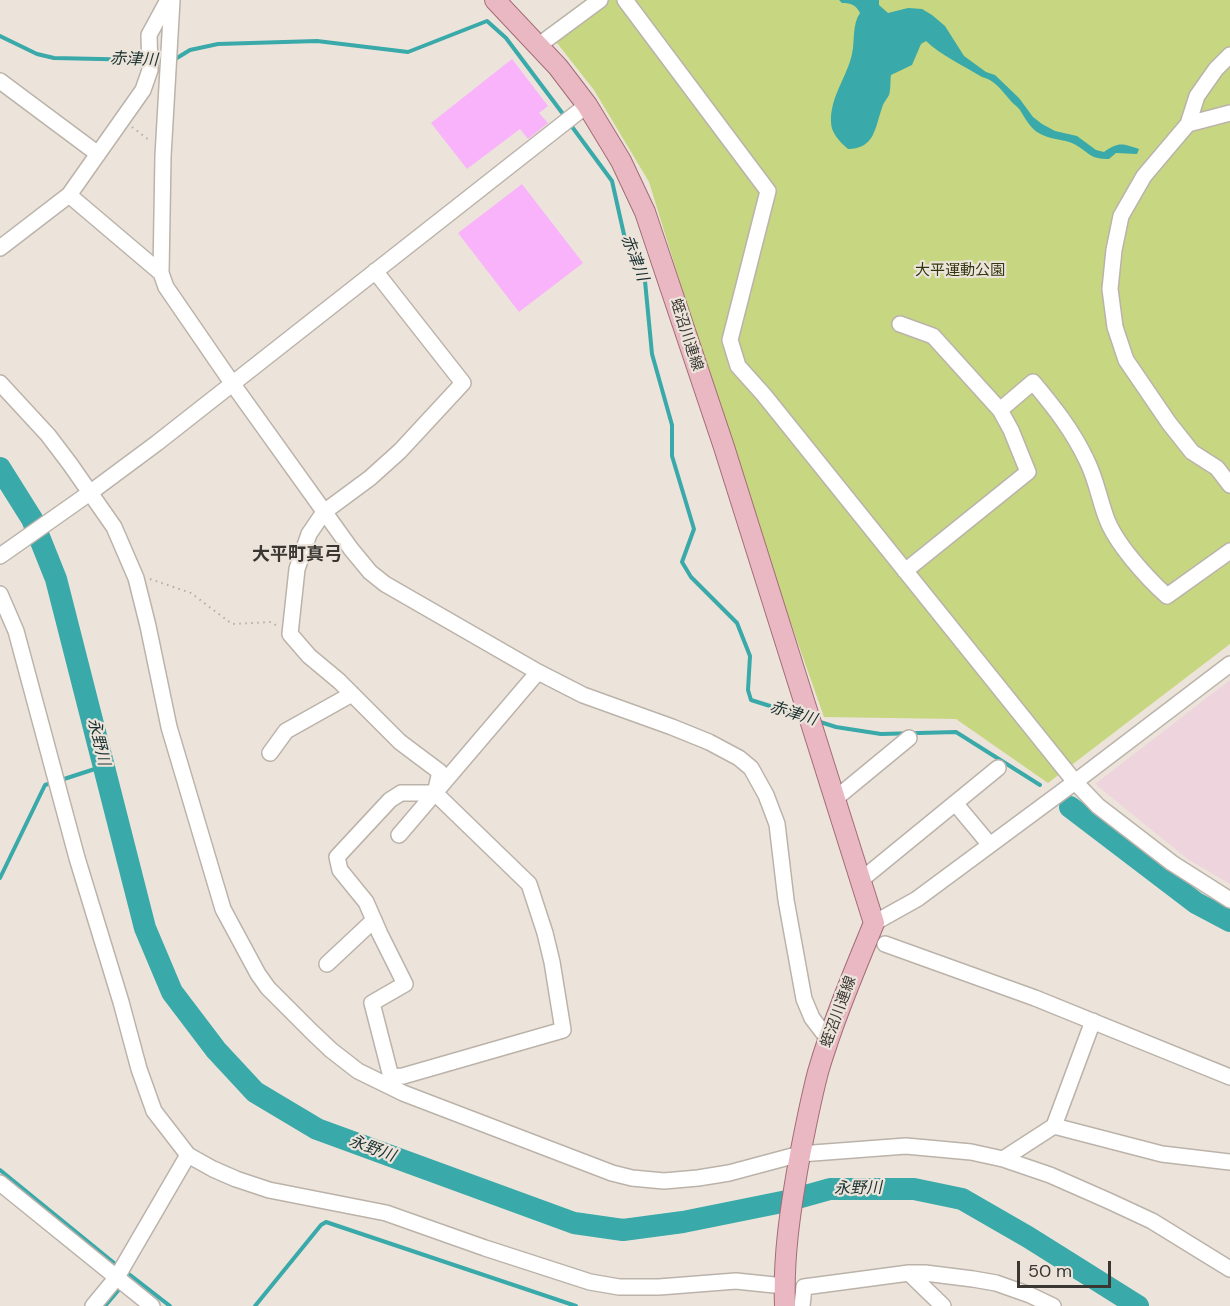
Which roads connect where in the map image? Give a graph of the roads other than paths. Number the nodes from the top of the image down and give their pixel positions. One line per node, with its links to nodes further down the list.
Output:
1 (170, 0): 11 (street); 15 (street)
2 (600, 0): 5 (street)
3 (625, 0): 26 (street)
4 (500, 2): 5 (main road, 蛭沼川連線)
5 (539, 45): 8 (main road, 蛭沼川連線)
6 (1230, 55): 10 (street)
7 (0, 81): 11 (street)
8 (587, 105): 14 (street); 36 (main road, 蛭沼川連線)
9 (1230, 113): 10 (street)
10 (1188, 124): 20 (street)
11 (98, 154): 12 (street)
12 (69, 195): 13 (street); 15 (street)
13 (0, 248)
14 (375, 271): 18 (street); 23 (street)
15 (161, 273): 18 (street)
16 (900, 324): 19 (street)
17 (0, 383): 22 (street)
18 (232, 383): 22 (street); 23 (street)
19 (1000, 411): 24 (street); 26 (street)
20 (1223, 468): 21 (street)
21 (1230, 485)
22 (91, 492): 25 (street); 51 (street)
23 (324, 512): 29 (street); 30 (street)
24 (1230, 550)
25 (0, 556)
26 (905, 571): 34 (street)
27 (0, 594): 50 (street)
28 (1230, 664): 34 (street)
29 (538, 672): 35 (street); 47 (street)
30 (352, 694): 32 (street); 35 (street)
31 (909, 738): 36 (street)
32 (270, 753)
33 (998, 768): 37 (street)
34 (1075, 782): 39 (street); 41 (street)
35 (435, 793): 38 (street); 42 (street); 42 (street)
36 (835, 799): 40 (main road)
37 (955, 802): 39 (street); 40 (street)
38 (399, 835)
39 (990, 845): 43 (street)
40 (861, 880): 43 (main road)
41 (1230, 900)
42 (374, 920): 45 (street)
43 (874, 923): 47 (main road, 蛭沼川連線)
44 (885, 944): 46 (street)
45 (327, 963)
46 (1093, 1021): 48 (street); 49 (street)
47 (828, 1040): 51 (main road, 蛭沼川連線)
48 (1230, 1077)
49 (1054, 1126): 52 (street); 53 (street)
50 (188, 1155): 57 (street); 58 (street)
51 (800, 1158): 52 (street); 58 (main road, 蛭沼川連線)
52 (1003, 1159): 55 (street)
53 (1230, 1162)
54 (0, 1184): 57 (street)
55 (1230, 1269)
56 (909, 1273): 62 (street); 63 (street); 64 (street)
57 (117, 1277): 59 (street); 60 (street)
58 (785, 1281): 61 (main road, 蛭沼川連線)
59 (93, 1306)
60 (152, 1306)
61 (785, 1306)
62 (802, 1306)
63 (943, 1306)
64 (1053, 1306)

